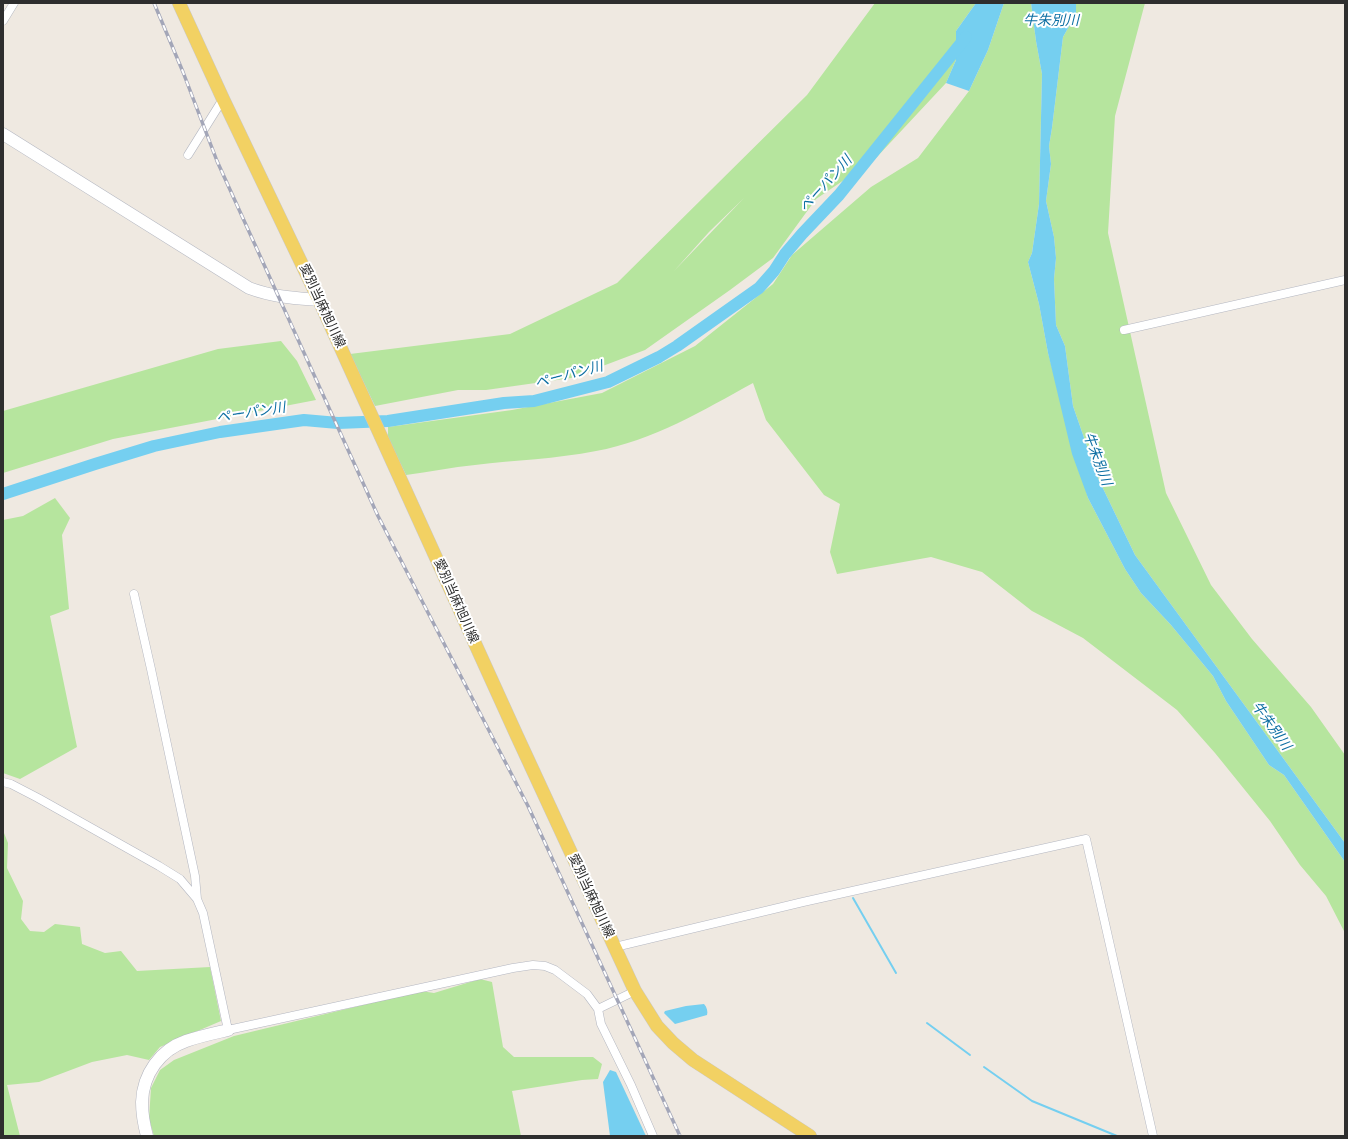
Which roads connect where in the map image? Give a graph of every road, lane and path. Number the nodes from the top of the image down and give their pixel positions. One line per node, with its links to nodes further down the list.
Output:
1 (14, 3): 3 (street)
2 (179, 3): 4 (main road, 愛別当麻旭川線)
3 (3, 21)
4 (223, 99): 6 (street); 8 (main road, 愛別当麻旭川線)
5 (3, 134): 8 (street)
6 (188, 155)
7 (1345, 280): 9 (street)
8 (319, 300): 13 (main road, 愛別当麻旭川線)
9 (1124, 330)
10 (134, 594): 12 (street)
11 (3, 782): 12 (street)
12 (197, 899): 16 (street)
13 (615, 947): 14 (main road, 愛別当麻旭川線); 20 (street)
14 (635, 991): 15 (street); 19 (main road, 愛別当麻旭川線)
15 (598, 1009): 16 (street); 18 (street)
16 (228, 1030): 17 (street)
17 (147, 1136)
18 (653, 1136)
19 (810, 1136)
20 (1153, 1136)

